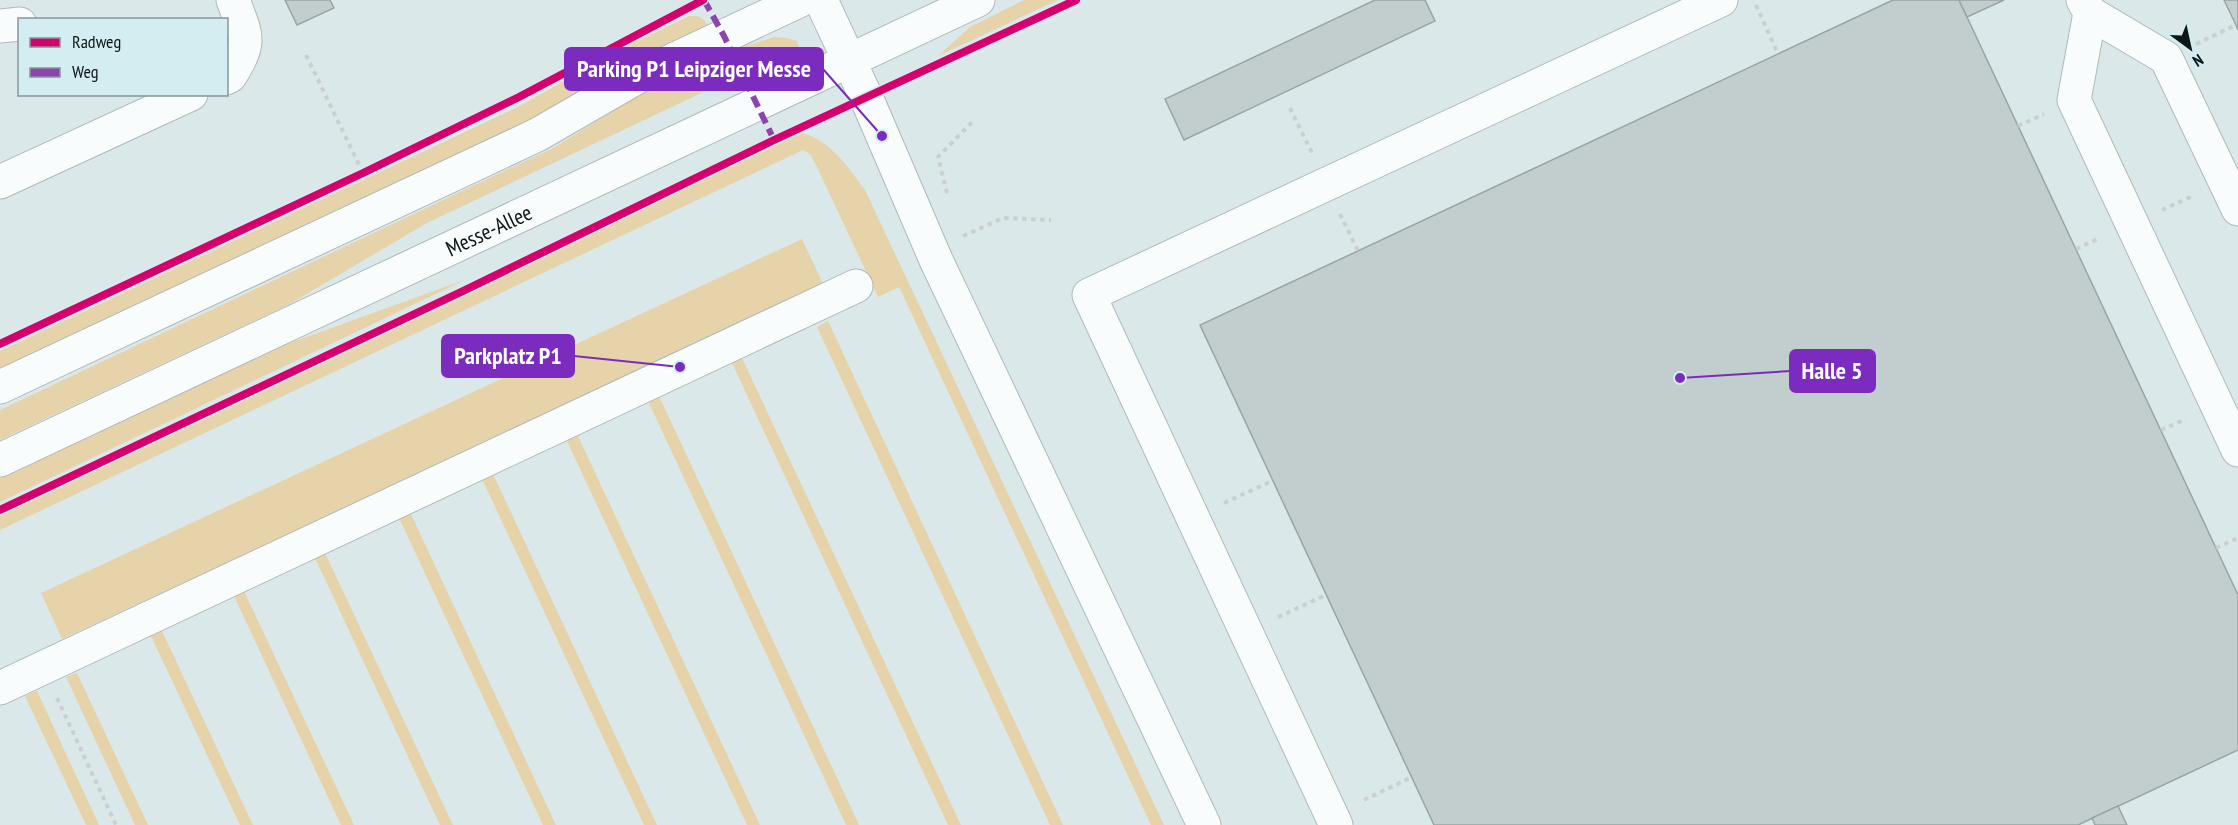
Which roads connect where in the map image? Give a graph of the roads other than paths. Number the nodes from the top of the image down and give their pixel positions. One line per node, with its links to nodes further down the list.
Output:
1 (233, 0): 10 (main road)
2 (801, 0): 16 (main road)
3 (821, 0): 9 (main road)
4 (978, 0): 9 (main road, Messe-Allee)
5 (1721, 0): 20 (main road)
6 (2086, 7): 14 (main road); 17 (main road)
7 (18, 24): 8 (main road)
8 (0, 26)
9 (849, 61): 18 (main road, Messe-Allee); 21 (main road)
10 (228, 76)
11 (181, 96): 12 (main road)
12 (157, 101): 13 (main road)
13 (0, 182)
14 (2238, 209)
15 (856, 286): 19 (main road)
16 (0, 387)
17 (2238, 450)
18 (0, 460)
19 (0, 688)
20 (1334, 820)
21 (1204, 825)

